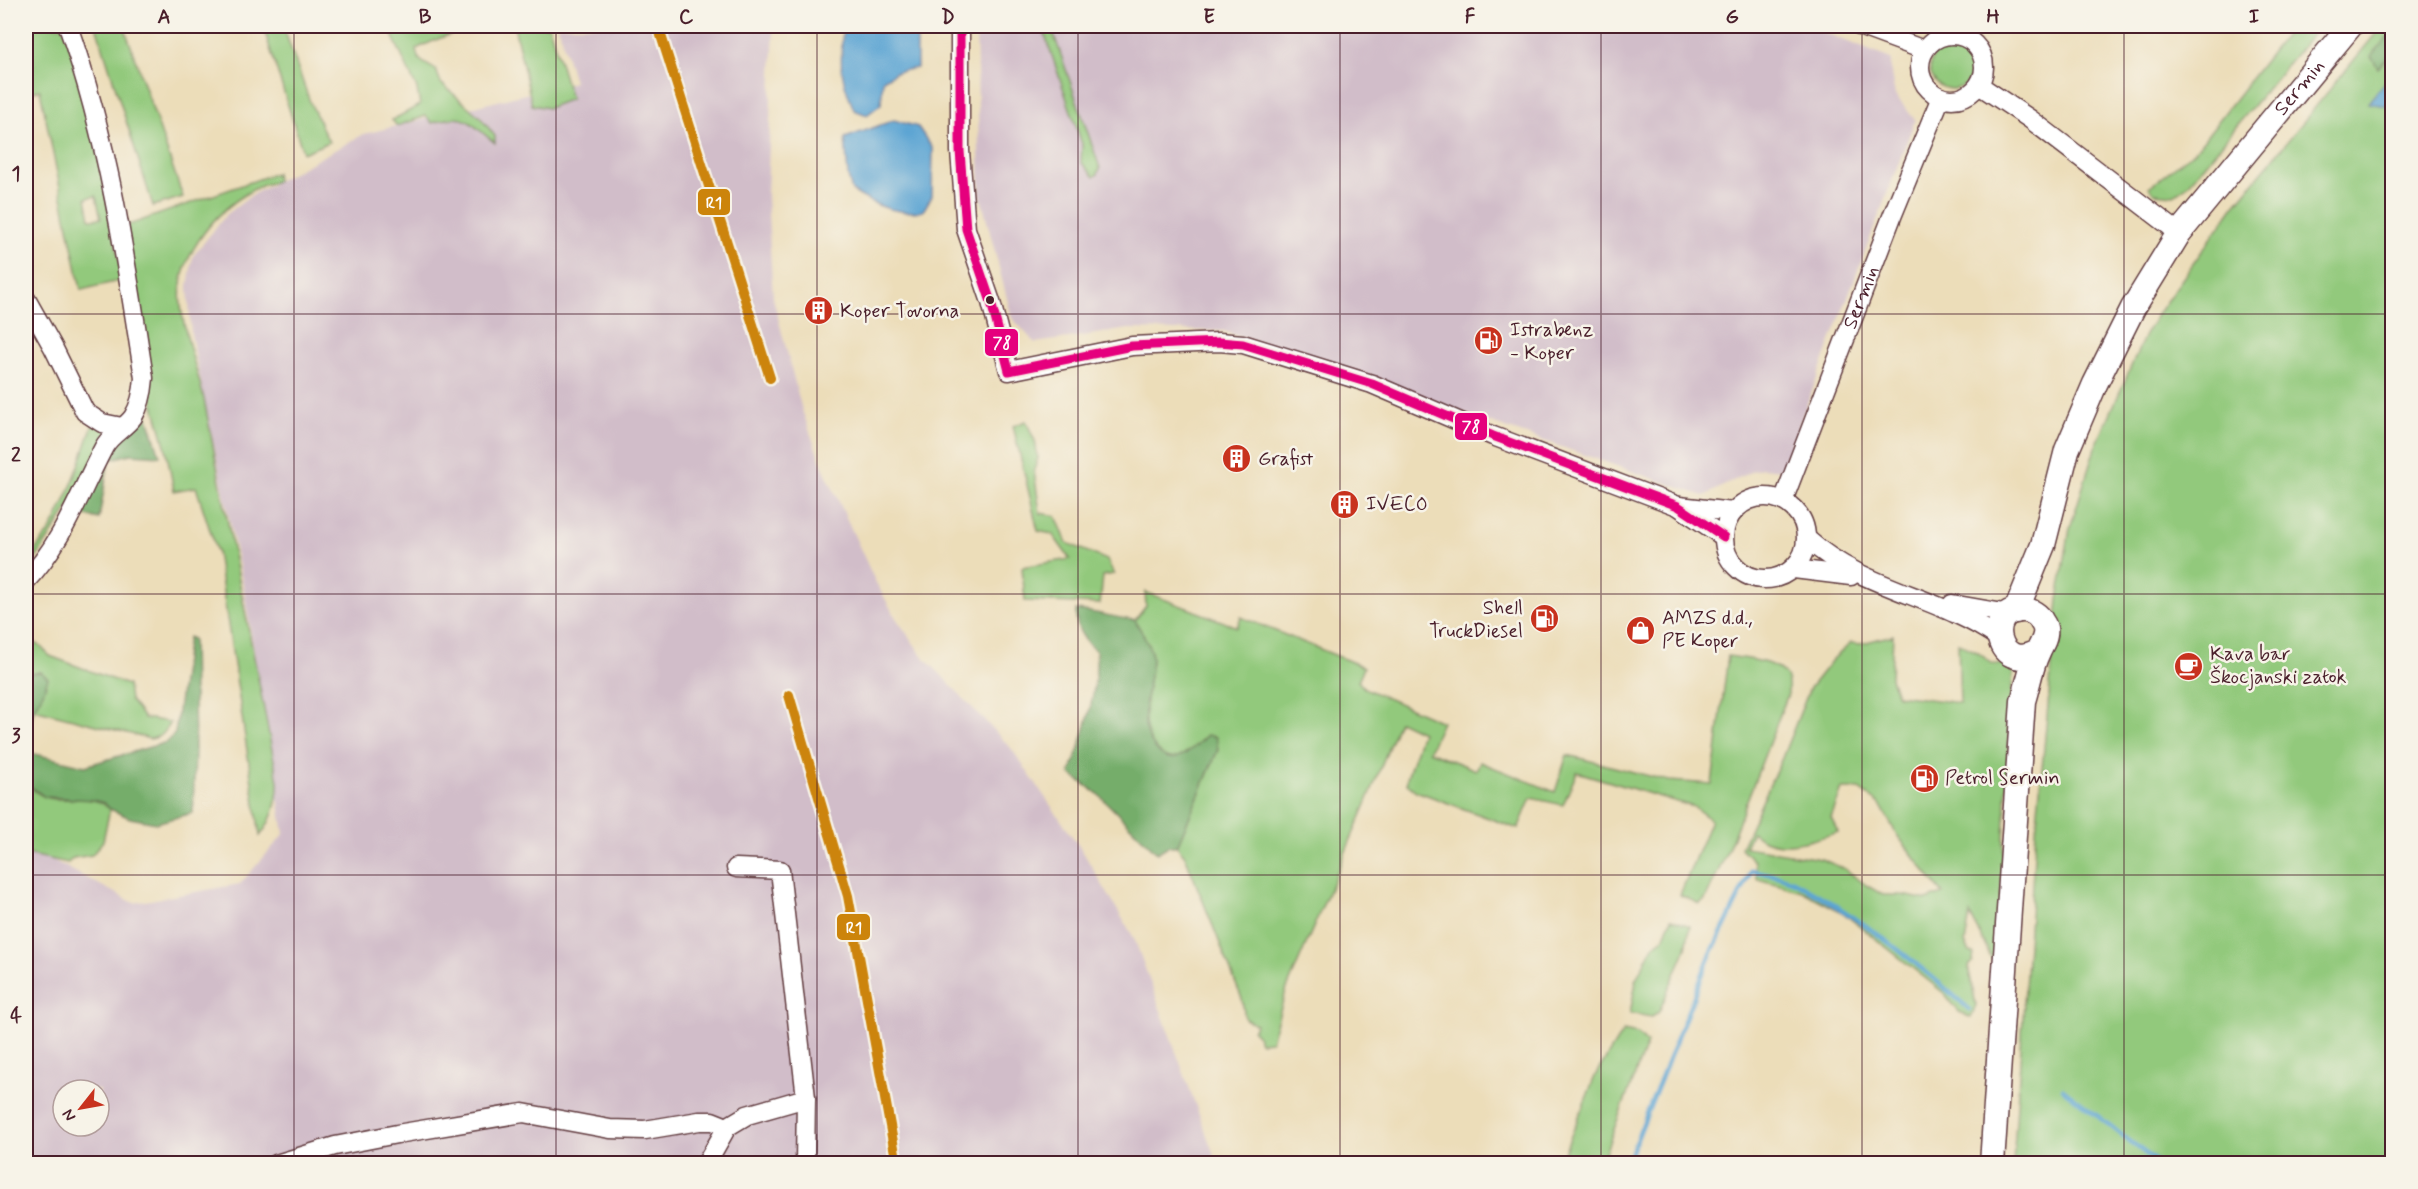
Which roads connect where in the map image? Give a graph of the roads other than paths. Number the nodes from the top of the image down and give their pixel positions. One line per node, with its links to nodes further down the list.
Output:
1 (68, 26): 11 (street)
2 (960, 26): 13 (street)
3 (1859, 26): 6 (street)
4 (2350, 26): 9 (main road, Sermin)
5 (1966, 31): 6 (street); 7 (street)
6 (1924, 50): 8 (street)
7 (1979, 85): 8 (street); 9 (street)
8 (1941, 97): 12 (street, Sermin)
9 (2179, 233): 17 (main road, Sermin)
10 (26, 299): 11 (street)
11 (122, 427): 20 (street)
12 (1783, 501): 14 (street); 16 (street)
13 (1678, 506): 14 (street); 15 (street)
14 (1733, 512): 15 (street)
15 (1724, 537): 18 (street)
16 (1807, 539): 18 (street); 19 (street)
17 (2043, 545): 22 (main road, Sermin); 23 (main road, Sermin)
18 (1794, 569): 19 (street)
19 (1864, 577): 21 (street)
20 (26, 581)
21 (1921, 599): 22 (street); 24 (street)
22 (2012, 612): 23 (main road); 24 (main road)
23 (2040, 618): 25 (main road)
24 (2004, 646): 25 (main road); 26 (main road)
25 (2038, 651): 26 (main road)
26 (2023, 701): 33 (main road)
27 (736, 868): 28 (street)
28 (806, 1098): 29 (street); 32 (street)
29 (727, 1127): 30 (street); 31 (street)
30 (710, 1161)
31 (276, 1164)
32 (805, 1164)
33 (1992, 1164)

